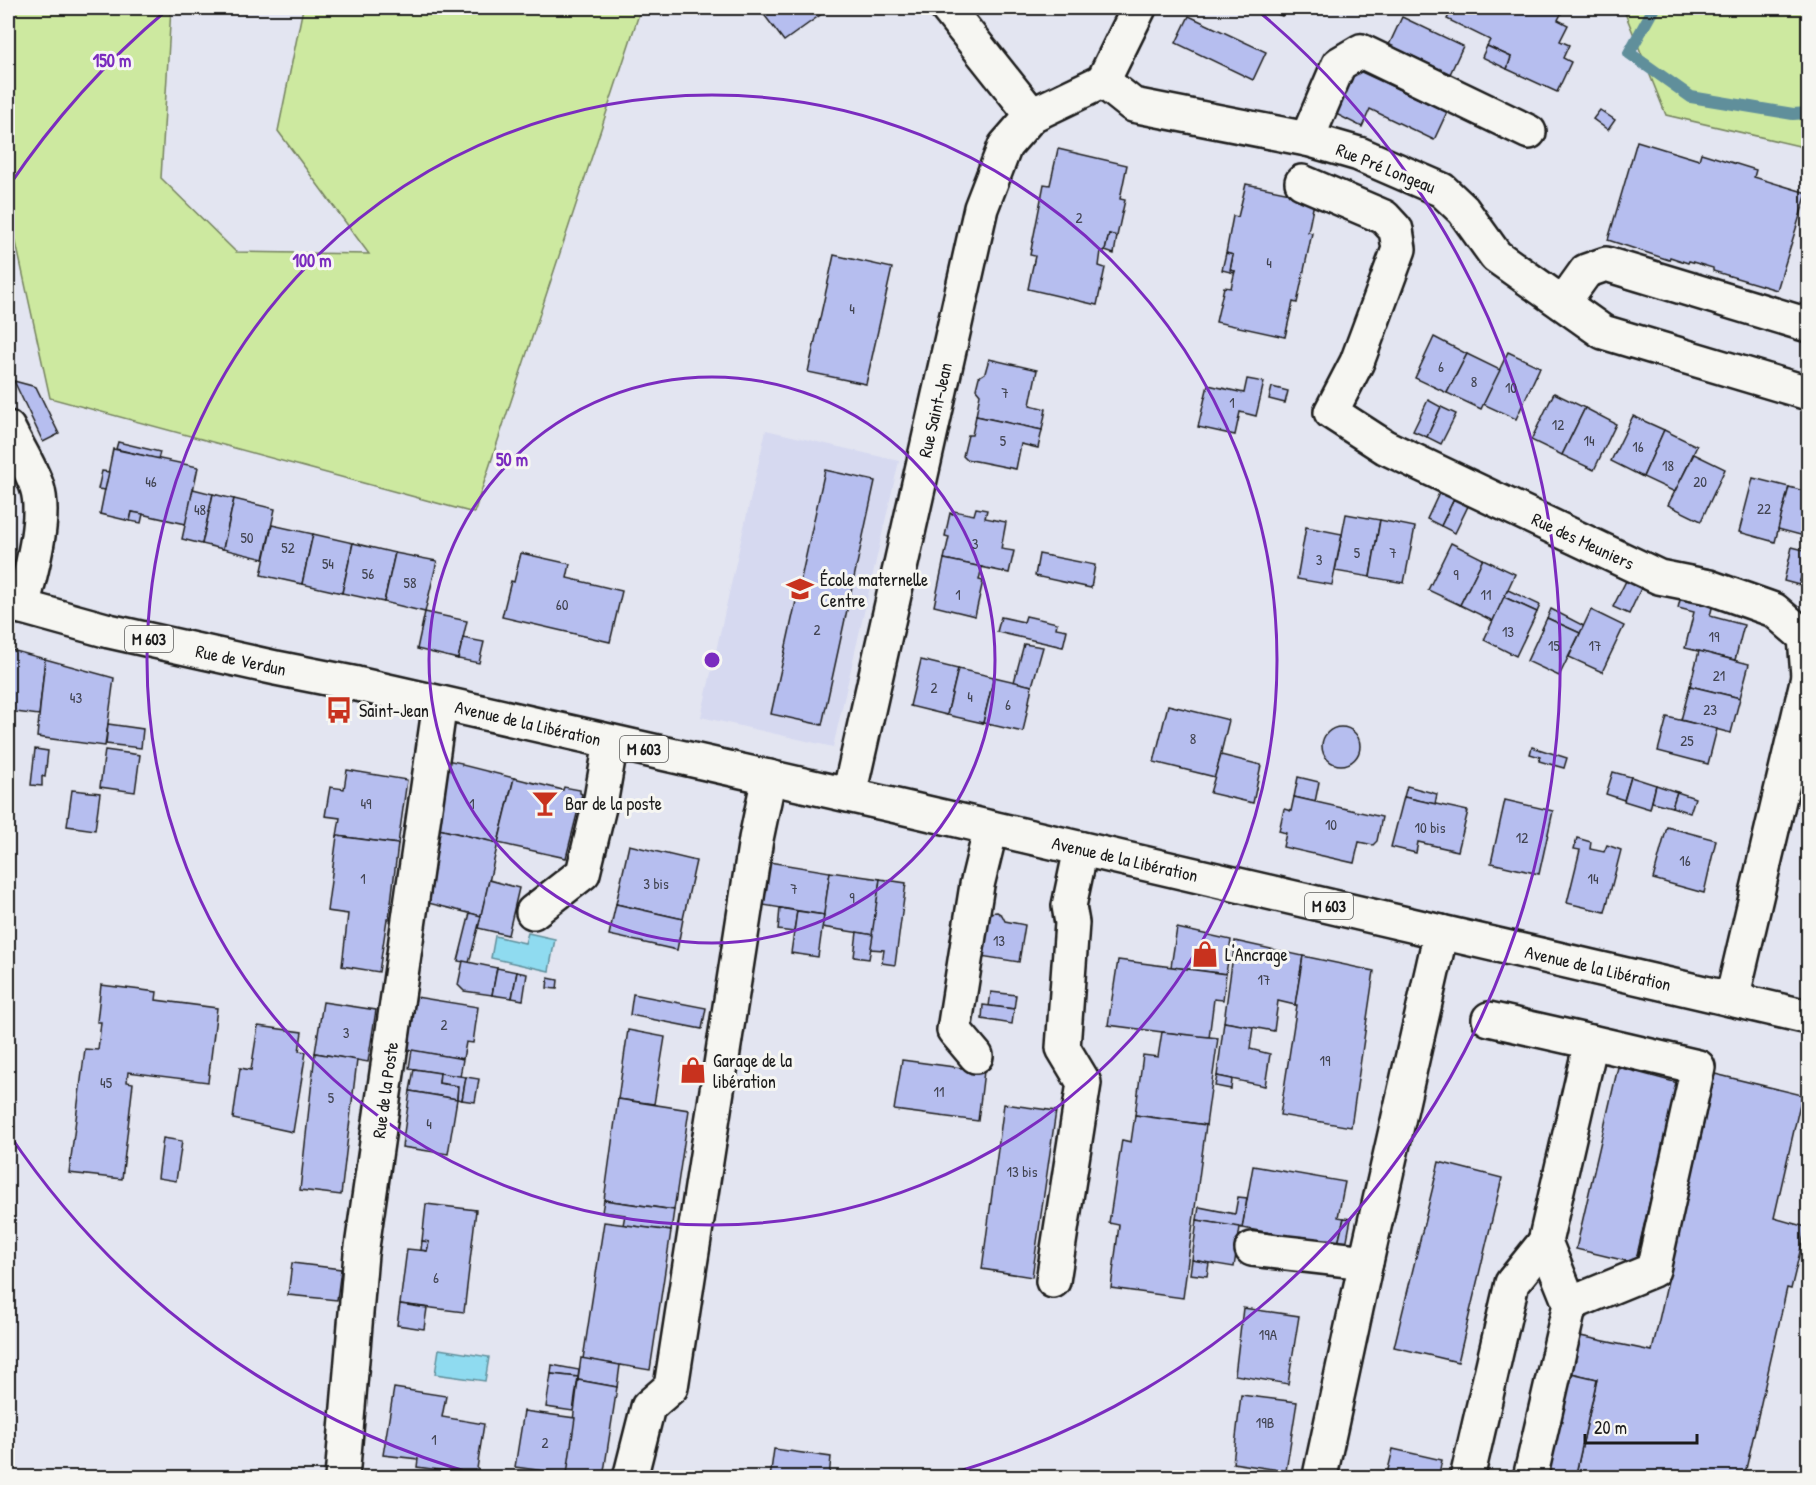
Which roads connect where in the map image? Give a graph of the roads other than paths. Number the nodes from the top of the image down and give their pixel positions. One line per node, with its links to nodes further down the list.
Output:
1 (947, 8): 4 (street)
2 (1139, 8): 3 (street)
3 (1103, 81): 4 (street, Rue Saint-Jean); 6 (street, Rue Pré Longeau)
4 (1032, 115): 18 (street, Rue Saint-Jean)
5 (1529, 132): 6 (street)
6 (1307, 139): 8 (street, Rue Pré Longeau)
7 (1302, 182): 13 (street, Rue des Meuniers)
8 (1563, 303): 9 (street); 10 (street, Rue Pré Longeau)
9 (1809, 325)
10 (1809, 393)
11 (10, 440): 12 (street)
12 (15, 605): 15 (street, Rue de Verdun / M 603)
13 (1807, 637): 14 (street, Rue des Meuniers)
14 (1809, 677): 23 (street, Rue des Meuniers)
15 (440, 703): 16 (street, Avenue de la Libération / M 603); 34 (street, Rue de la Poste)
16 (611, 742): 17 (street, Avenue de la Libération / M 603); 21 (street)
17 (769, 777): 18 (street, Avenue de la Libération / M 603); 35 (street)
18 (849, 795): 19 (street, Avenue de la Libération / M 603)
19 (991, 828): 20 (street, Avenue de la Libération / M 603); 27 (street)
20 (1081, 849): 22 (street, Avenue de la Libération / M 603); 31 (street)
21 (533, 912)
22 (1441, 932): 23 (street, Avenue de la Libération / M 603); 30 (street)
23 (1732, 999): 24 (street, Avenue de la Libération / M 603)
24 (1809, 1017)
25 (1489, 1019): 26 (street)
26 (1591, 1042): 28 (street); 32 (street)
27 (976, 1056)
28 (1545, 1242): 32 (street); 36 (street)
29 (1252, 1249): 30 (street)
30 (1366, 1262): 33 (street)
31 (1053, 1281)
32 (1570, 1304): 37 (street)
33 (1321, 1471)
34 (342, 1478)
35 (630, 1478)
36 (1467, 1478)
37 (1530, 1478)

